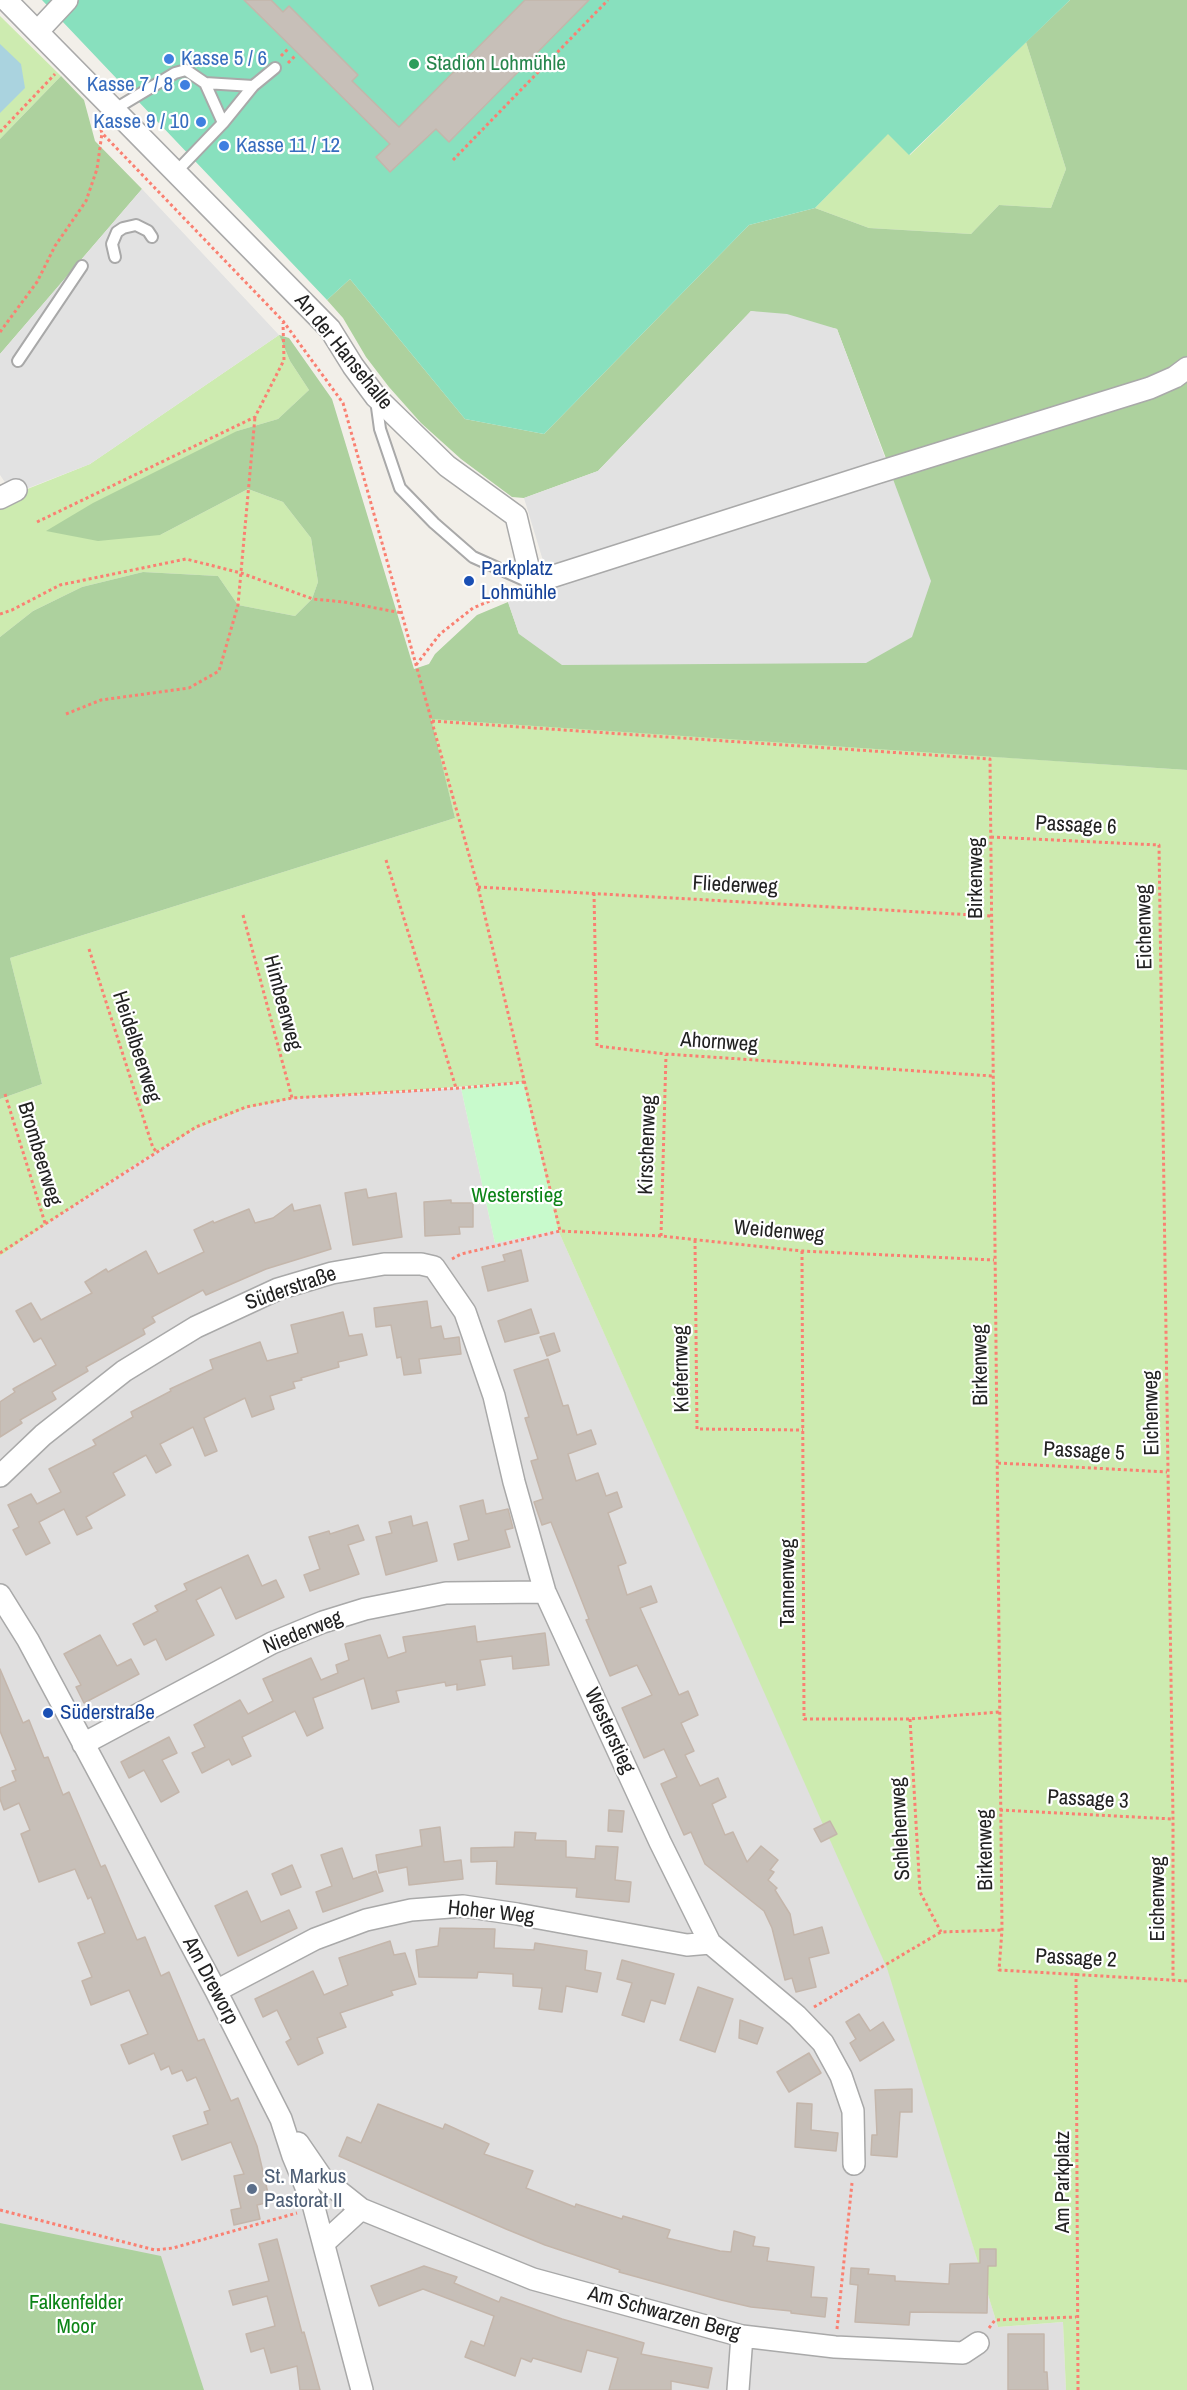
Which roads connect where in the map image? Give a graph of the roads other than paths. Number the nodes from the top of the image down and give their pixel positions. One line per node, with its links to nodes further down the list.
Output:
1 (6, 0): 3 (street, An der Hansehalle)
2 (67, 0): 3 (street)
3 (38, 31): 7 (street, An der Hansehalle)
4 (275, 68): 6 (lane)
5 (205, 83): 6 (lane); 7 (lane); 8 (lane)
6 (253, 86): 8 (lane)
7 (115, 109): 9 (street, An der Hansehalle)
8 (223, 123): 9 (lane)
9 (176, 172): 15 (street, An der Hansehalle)
10 (152, 237): 11 (lane)
11 (115, 257)
12 (82, 266): 13 (lane)
13 (18, 361)
14 (1187, 368): 16 (street)
15 (376, 397): 16 (street, An der Hansehalle); 16 (lane)
16 (532, 583)
17 (427, 1266): 18 (street, Süderstraße); 19 (street, Westerstieg)
18 (0, 1476)
19 (544, 1592): 21 (street, Niederweg); 22 (street, Westerstieg)
20 (0, 1595): 21 (street, Am Dreworp)
21 (83, 1744): 23 (street, Am Dreworp)
22 (710, 1943): 23 (street, Hoher Weg); 25 (street, Westerstieg)
23 (216, 1991): 24 (street, Am Dreworp)
24 (281, 2118): 26 (street, Am Schwarzen Berg); 27 (street, Am Dreworp)
25 (854, 2164)
26 (362, 2209): 27 (street); 28 (street, Am Schwarzen Berg)
27 (324, 2243): 30 (street, Am Dreworp)
28 (742, 2336): 29 (street, Am Schwarzen Berg); 31 (street)
29 (978, 2343)
30 (362, 2390)
31 (738, 2390)

